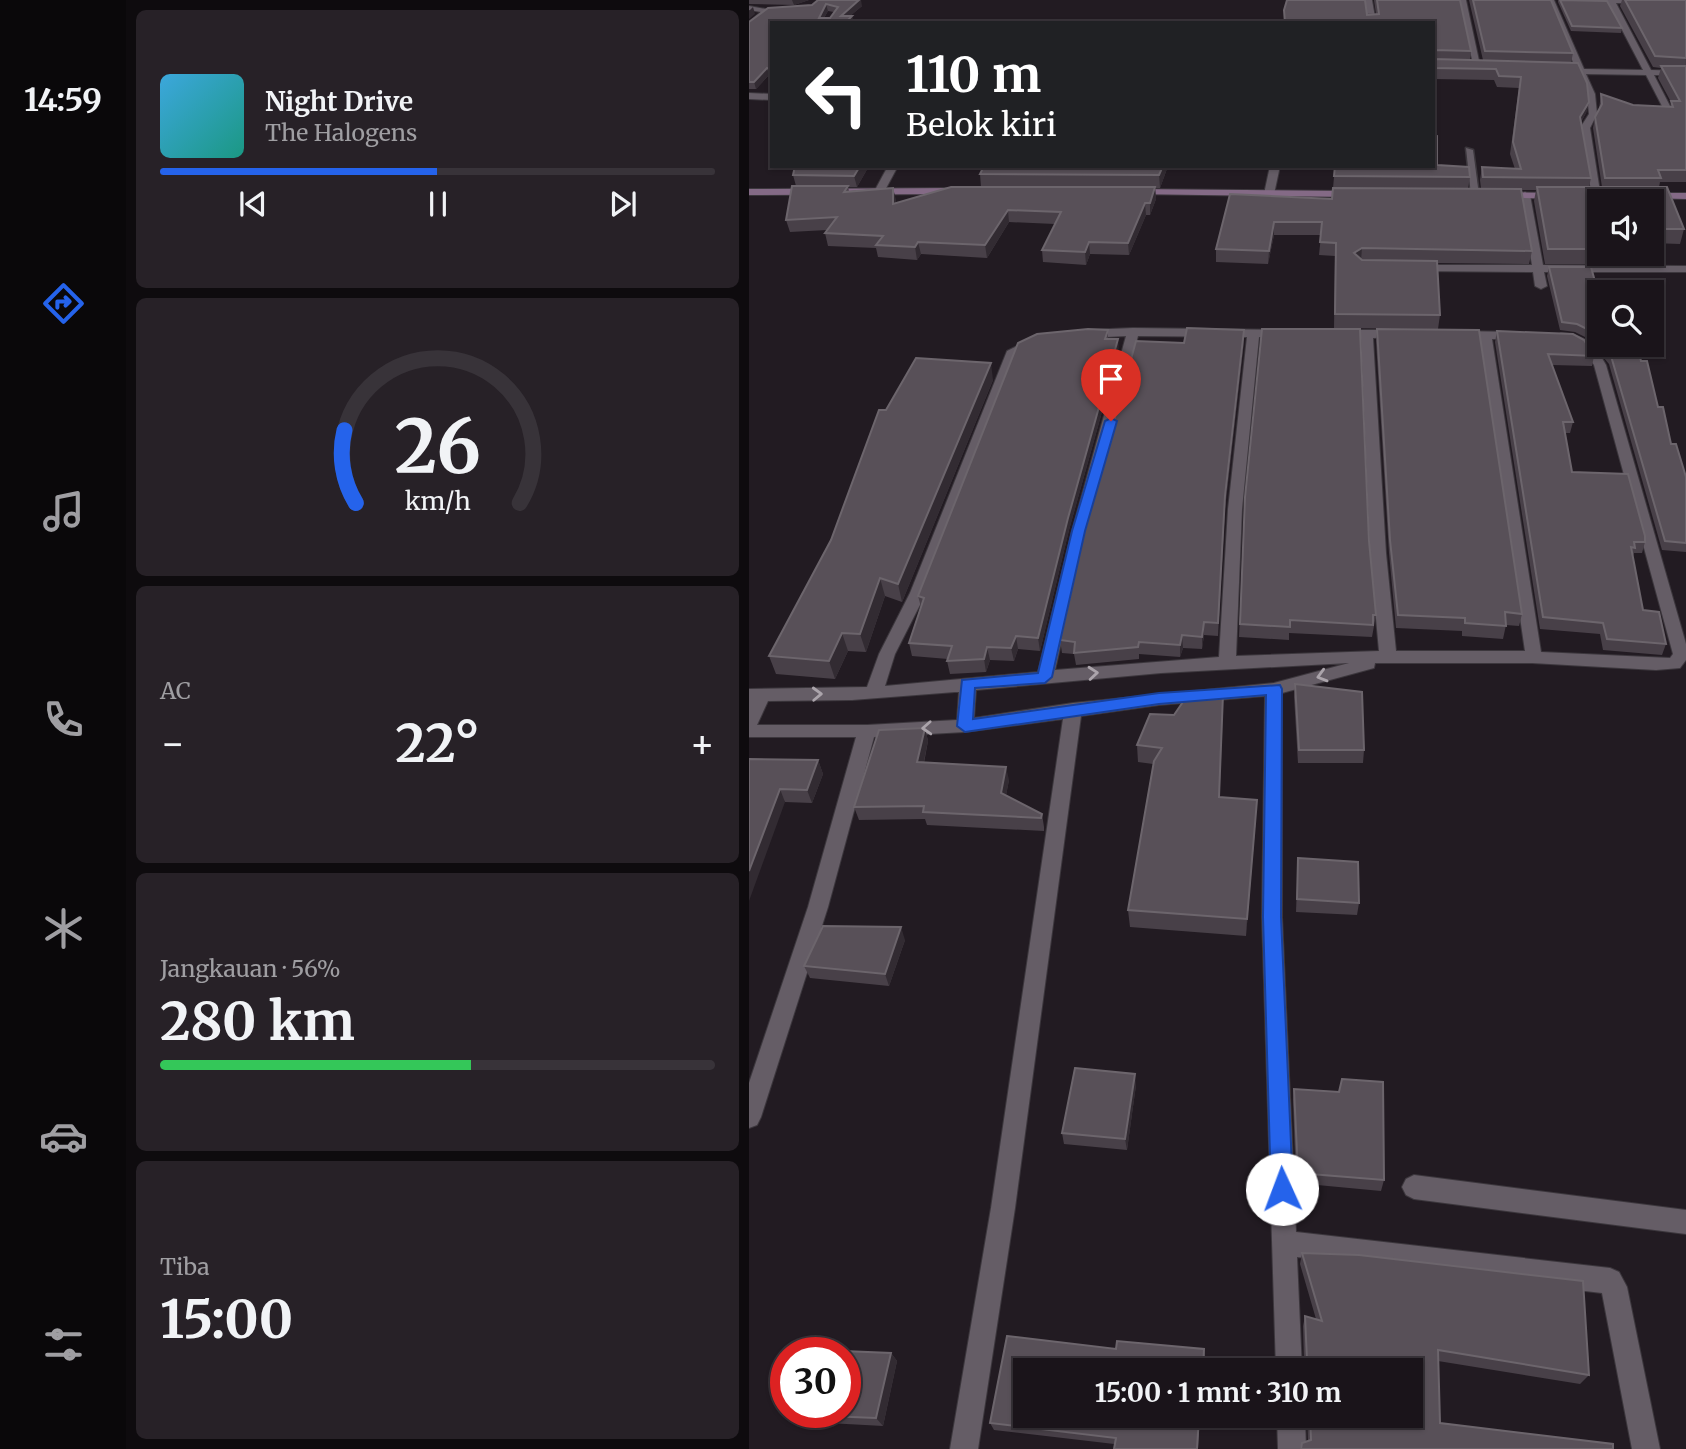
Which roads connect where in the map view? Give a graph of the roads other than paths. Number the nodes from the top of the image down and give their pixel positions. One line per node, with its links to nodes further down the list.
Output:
1 (757, 0): 8 (street)
2 (1368, 0): 11 (street)
3 (1462, 0): 14 (street)
4 (1550, 0): 17 (street)
5 (1563, 0): 6 (street)
6 (1611, 1): 7 (street); 18 (street)
7 (1686, 2)
8 (749, 7): 10 (street)
9 (777, 9): 10 (street)
10 (767, 10): 12 (street)
11 (1372, 21)
12 (749, 26)
13 (1467, 68): 14 (street)
14 (1478, 68): 15 (street)
15 (1491, 69)
16 (1542, 70): 17 (street)
17 (1582, 71): 18 (street); 26 (street)
18 (1649, 73): 19 (street); 22 (street)
19 (1686, 73)
20 (765, 89): 21 (street)
21 (753, 97)
22 (1666, 106)
23 (1469, 150): 34 (lane)
24 (892, 168): 27 (street)
25 (1275, 168): 31 (street)
26 (1596, 189)
27 (880, 190): 28 (street); 29 (street)
28 (974, 191)
29 (749, 192)
30 (1124, 192): 31 (street)
31 (1269, 194): 32 (street)
32 (1371, 194)
33 (1462, 195): 34 (street)
34 (1475, 195): 35 (street)
35 (1525, 195): 36 (street); 43 (street)
36 (1570, 196)
37 (1583, 196): 38 (street)
38 (1587, 196)
39 (1664, 196): 40 (street)
40 (1686, 196)
41 (1400, 267): 43 (street)
42 (1686, 269): 43 (street)
43 (1537, 270): 44 (street)
44 (1541, 286)
45 (1133, 332): 46 (street); 52 (street); 59 (street)
46 (1253, 334): 47 (street); 57 (street)
47 (1304, 334)
48 (1329, 334): 49 (street)
49 (1367, 334): 50 (street); 56 (street)
50 (1419, 335)
51 (1446, 335): 53 (street)
52 (1074, 336)
53 (1485, 336): 55 (street); 55 (street)
54 (1048, 338): 62 (street)
55 (1534, 657): 56 (street)
56 (1388, 658): 57 (street); 61 (street, one-way to 61)
57 (1227, 663): 58 (street)
58 (1160, 667): 59 (street, one-way to 58); 64 (street)
59 (1045, 677): 60 (street)
60 (968, 684): 62 (street); 67 (street)
61 (1274, 689): 64 (street); 73 (street)
62 (874, 692): 63 (street, one-way to 62)
63 (756, 695): 66 (street)
64 (1159, 699): 65 (street)
65 (1073, 709): 67 (street); 76 (street)
66 (749, 723)
67 (965, 726): 69 (street, one-way to 69)
68 (749, 731): 69 (street)
69 (867, 731): 70 (street)
70 (749, 1117)
71 (1414, 1187): 72 (street)
72 (1686, 1222)
73 (1285, 1243): 74 (street); 78 (street)
74 (1289, 1358)
75 (1291, 1428): 77 (street)
76 (964, 1449)
77 (1292, 1449)
78 (1646, 1449)

